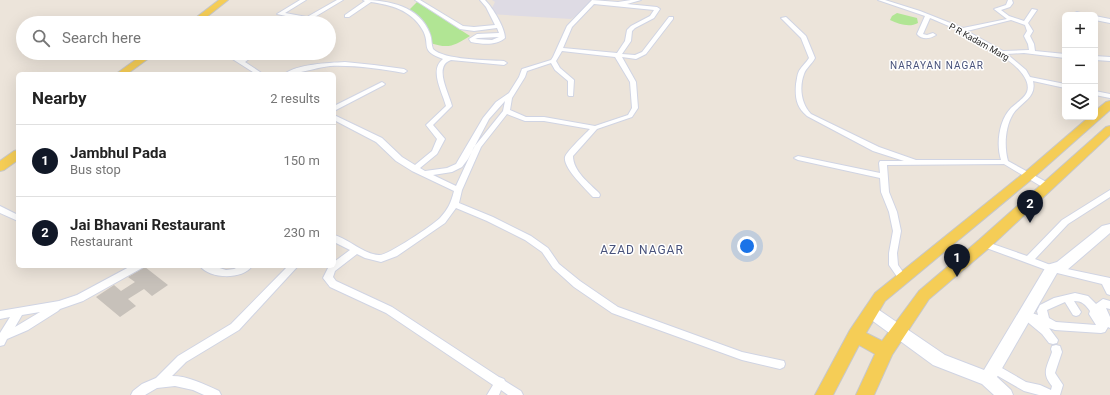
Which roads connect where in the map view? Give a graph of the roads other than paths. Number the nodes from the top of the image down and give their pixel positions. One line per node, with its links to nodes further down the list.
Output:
1 (224, 0): 14 (main road)
2 (232, 0): 15 (main road)
3 (304, 0): 16 (street)
4 (341, 0): 17 (street)
5 (367, 0): 18 (street); 35 (street)
6 (417, 0): 26 (street)
7 (482, 0): 26 (street)
8 (639, 0): 12 (street)
9 (880, 0): 19 (street, P R Kadam Marg)
10 (1010, 0): 25 (street)
11 (594, 1): 12 (street); 30 (street)
12 (618, 4): 33 (street)
13 (1034, 10): 25 (street)
14 (202, 16)
15 (210, 16)
16 (291, 16)
17 (313, 16)
18 (347, 16)
19 (928, 16): 27 (street, P R Kadam Marg); 29 (street)
20 (671, 18): 33 (street)
21 (784, 18): 67 (street)
22 (1098, 19): 24 (street)
23 (1009, 20): 27 (street)
24 (1110, 21)
25 (1025, 23): 31 (street)
26 (498, 26): 28 (street)
27 (962, 30): 32 (street, P R Kadam Marg)
28 (502, 35)
29 (933, 35)
30 (559, 49): 33 (street); 42 (street)
31 (1032, 52): 32 (street); 34 (street)
32 (1001, 53): 50 (street, P R Kadam Marg)
33 (618, 56): 61 (street)
34 (1062, 56)
35 (447, 58): 44 (street); 69 (street)
36 (1098, 58): 37 (street)
37 (1110, 59)
38 (141, 60): 46 (main road)
39 (148, 60): 47 (main road)
40 (238, 60): 43 (street)
41 (245, 60): 43 (street)
42 (553, 61): 53 (street); 54 (street)
43 (242, 62): 48 (street)
44 (504, 63)
45 (404, 71): 49 (street)
46 (124, 72)
47 (132, 72)
48 (257, 72)
49 (294, 72)
50 (1028, 78): 52 (street); 66 (street)
51 (382, 84): 58 (street)
52 (1062, 85)
53 (512, 94): 59 (street); 70 (street)
54 (572, 94)
55 (1098, 94): 56 (street)
56 (1110, 96)
57 (1110, 104): 72 (main road)
58 (336, 108)
59 (506, 111): 61 (street); 74 (street)
60 (336, 118): 69 (street)
61 (595, 128): 76 (street)
62 (1110, 129): 73 (main road)
63 (16, 148): 64 (main road)
64 (7, 157): 68 (main road)
65 (798, 158): 71 (street)
66 (1005, 162): 67 (street); 72 (street)
67 (919, 163): 71 (street)
68 (0, 167)
69 (415, 169): 70 (street)
70 (424, 174): 74 (street)
71 (884, 176): 92 (street)
72 (1028, 176): 73 (street); 92 (main road)
73 (1046, 186): 82 (main road)
74 (458, 190): 77 (street)
75 (1110, 193): 84 (street)
76 (596, 195)
77 (455, 204): 83 (street); 109 (street)
78 (0, 209): 79 (street)
79 (16, 217)
80 (1110, 228): 91 (main road)
81 (336, 239): 83 (street)
82 (984, 244): 84 (street); 105 (main road)
83 (356, 250): 85 (street)
84 (1028, 261): 91 (street)
85 (336, 262)
86 (135, 268): 96 (street)
87 (209, 268): 88 (street)
88 (245, 268)
89 (291, 268): 111 (street)
90 (327, 268): 112 (street)
91 (1052, 269): 93 (street); 102 (main road)
92 (903, 279): 98 (main road)
93 (1108, 281): 94 (street)
94 (1110, 291)
95 (1068, 299): 99 (street); 103 (street); 103 (street)
96 (59, 305): 100 (street); 107 (street)
97 (1110, 305): 104 (street)
98 (872, 312): 105 (main road); 106 (main road)
99 (1076, 312)
100 (18, 313): 101 (street); 107 (street)
101 (0, 314)
102 (1025, 315): 103 (street); 110 (main road); 120 (street)
103 (1044, 321)
104 (1110, 324)
105 (899, 330): 108 (main road); 110 (main road)
106 (856, 335): 108 (main road); 117 (main road)
107 (2, 339)
108 (885, 351): 118 (main road)
109 (780, 364)
110 (991, 374): 119 (main road); 120 (street)
111 (160, 381): 113 (street); 114 (street)
112 (500, 382): 115 (street); 116 (street)
113 (137, 395)
114 (215, 395)
115 (493, 395)
116 (517, 395)
117 (824, 395)
118 (865, 395)
119 (1005, 395)
120 (1051, 395)

